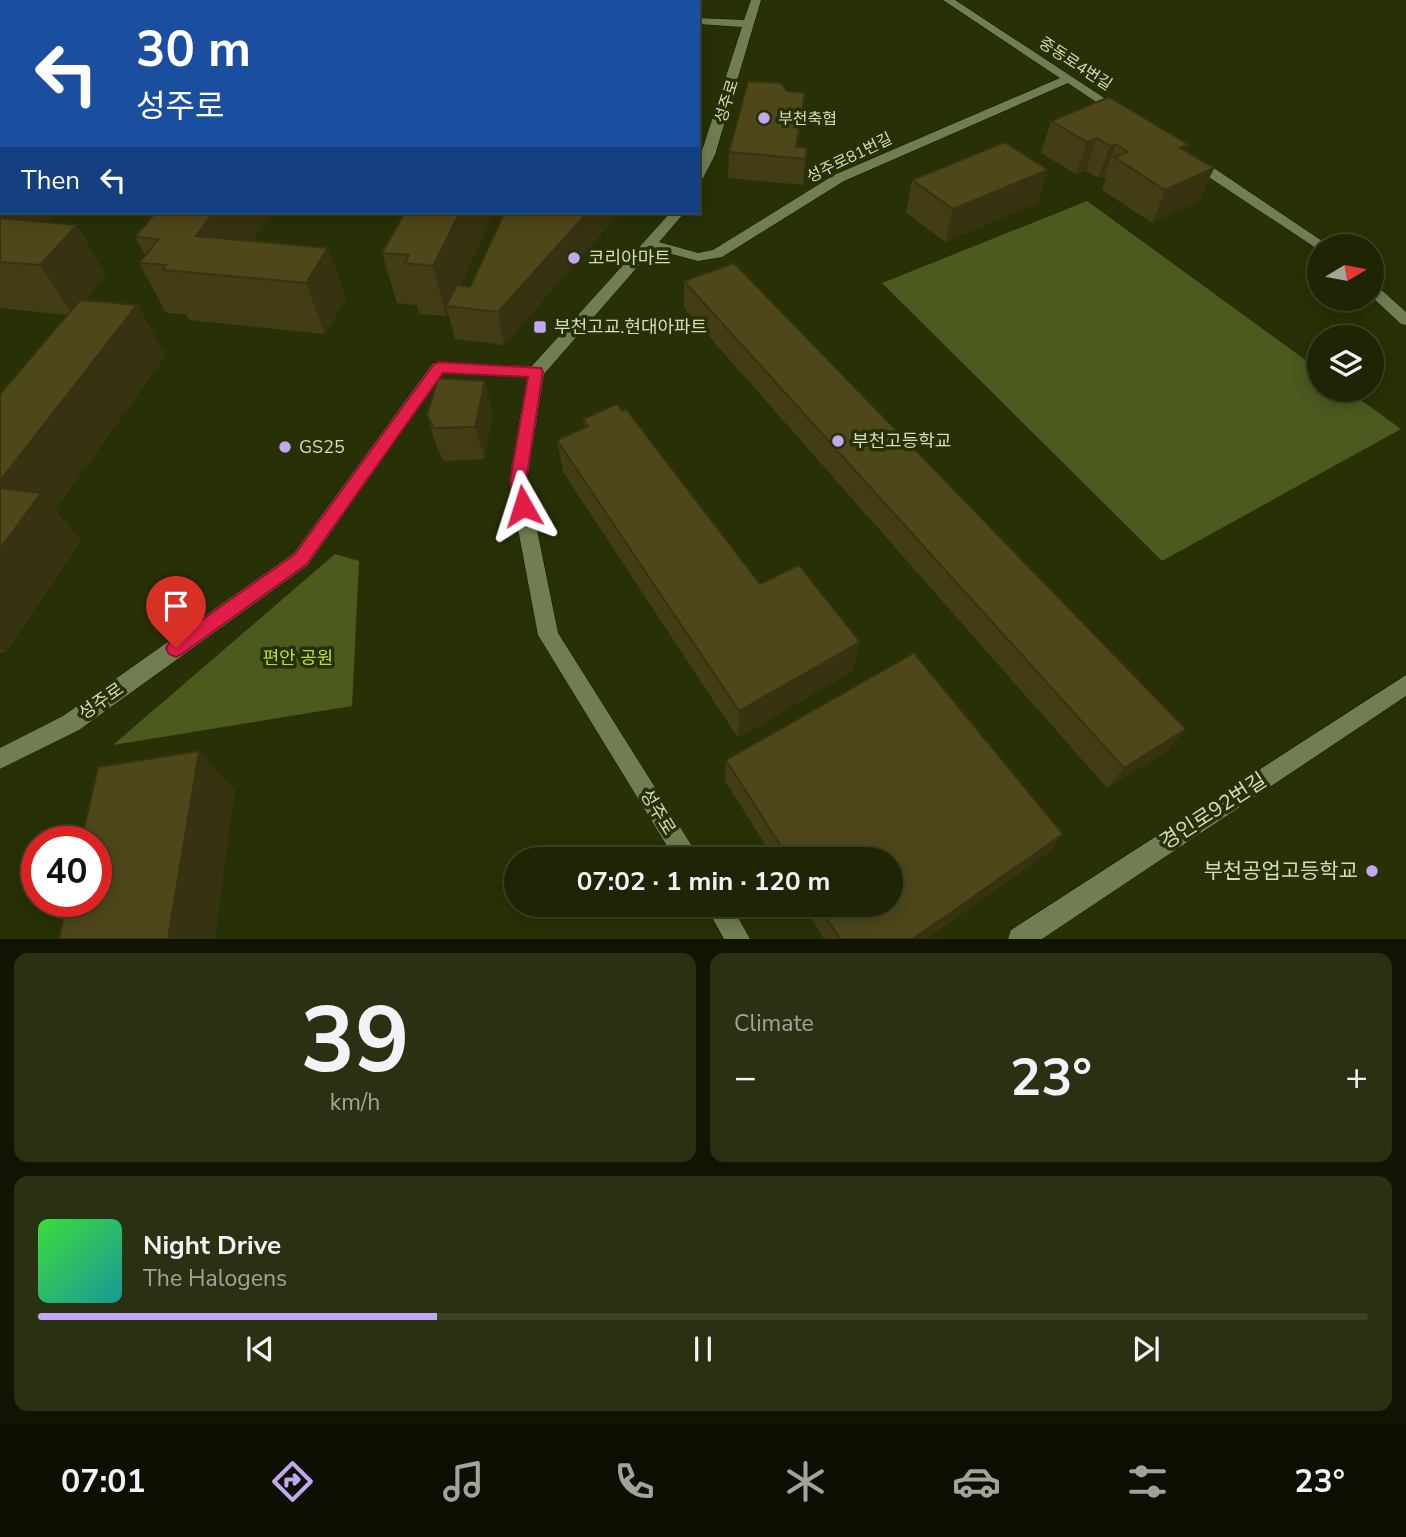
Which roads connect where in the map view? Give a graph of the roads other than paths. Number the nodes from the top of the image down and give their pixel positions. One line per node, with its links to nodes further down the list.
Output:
1 (756, 0): 4 (street, 성주로)
2 (948, 0): 5 (street, 중동로4번길)
3 (700, 21): 4 (street)
4 (748, 24): 8 (street, 성주로)
5 (1068, 79): 6 (street, 중동로4번길); 11 (street, 성주로81번길)
6 (1138, 125)
7 (1185, 155): 10 (street)
8 (700, 171)
9 (676, 214): 11 (street)
10 (1307, 236)
11 (649, 244): 14 (street)
12 (1384, 300): 13 (street)
13 (1406, 320)
14 (536, 372): 16 (street, 성주로); 17 (street, 성주로)
15 (1406, 684): 20 (street, 경인로92번길)
16 (0, 759)
17 (680, 847)
18 (724, 917): 19 (street)
19 (738, 939)
20 (1020, 939)

